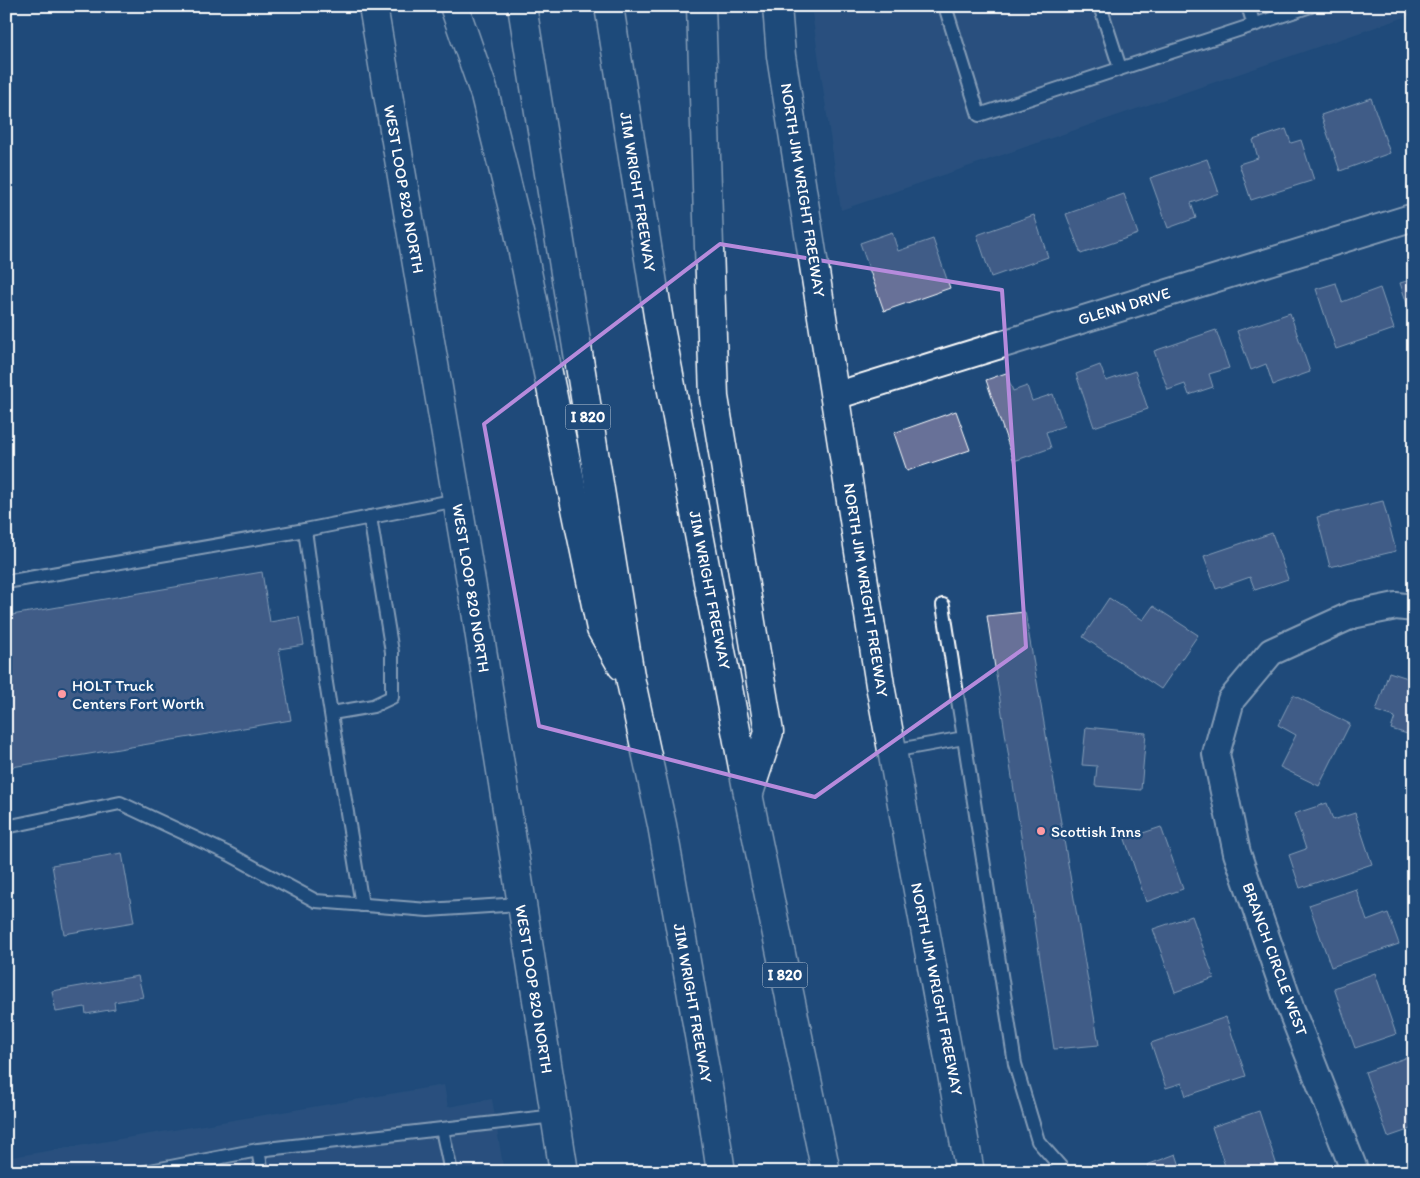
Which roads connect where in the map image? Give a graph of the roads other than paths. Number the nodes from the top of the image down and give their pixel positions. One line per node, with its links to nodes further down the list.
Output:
1 (373, 6): 15 (main road, WEST LOOP 820 NORTH)
2 (454, 6): 21 (main road)
3 (522, 6): 21 (main road, JIM WRIGHT FREEWAY / I 820)
4 (609, 6): 25 (main road, JIM WRIGHT FREEWAY / I 820)
5 (701, 6): 25 (main road)
6 (777, 6): 14 (main road, NORTH JIM WRIGHT FREEWAY)
7 (945, 6): 12 (lane)
8 (1100, 6): 12 (lane)
9 (1248, 6): 11 (lane)
10 (1311, 6): 11 (lane)
11 (1254, 25): 12 (lane)
12 (1120, 68)
13 (1414, 217): 14 (street, GLENN DRIVE)
14 (835, 396): 24 (main road, NORTH JIM WRIGHT FREEWAY)
15 (457, 500): 16 (lane); 27 (main road, WEST LOOP 820 NORTH)
16 (370, 517): 17 (lane); 22 (lane)
17 (305, 530): 18 (lane); 22 (lane)
18 (6, 582)
19 (943, 605): 23 (lane)
20 (1414, 608): 40 (street, BRANCH CIRCLE WEST)
21 (632, 682): 37 (main road, JIM WRIGHT FREEWAY / I 820)
22 (332, 713): 28 (lane)
23 (964, 738): 24 (lane); 39 (lane)
24 (892, 751): 38 (main road, NORTH JIM WRIGHT FREEWAY)
25 (748, 794): 32 (main road, JIM WRIGHT FREEWAY / I 820)
26 (6, 827): 28 (lane)
27 (520, 904): 28 (lane); 29 (main road, WEST LOOP 820 NORTH)
28 (362, 905)
29 (555, 1116): 30 (lane); 36 (main road, WEST LOOP 820 NORTH)
30 (442, 1129): 31 (lane); 35 (lane)
31 (258, 1150): 33 (lane); 34 (lane)
32 (824, 1164)
33 (146, 1172)
34 (262, 1172)
35 (451, 1172)
36 (564, 1172)
37 (720, 1172)
38 (970, 1172)
39 (1065, 1172)
40 (1355, 1172)

